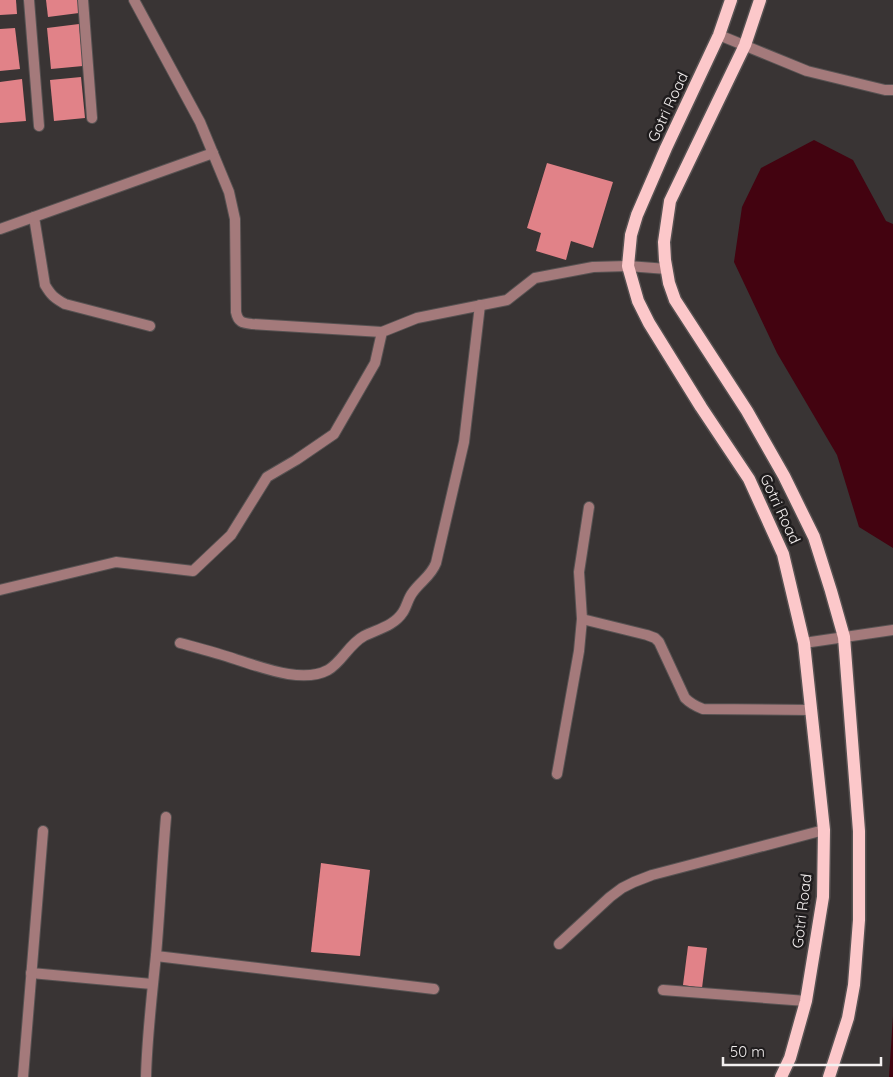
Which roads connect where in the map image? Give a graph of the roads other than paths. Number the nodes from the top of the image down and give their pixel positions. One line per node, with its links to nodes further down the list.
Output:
1 (29, 0): 10 (street)
2 (84, 0): 9 (street)
3 (134, 0): 11 (street)
4 (731, 0): 6 (main road, Gotri Road)
5 (760, 0): 7 (main road, Gotri Road)
6 (719, 35): 7 (street); 14 (main road, Gotri Road)
7 (745, 45): 8 (street); 15 (main road, Gotri Road)
8 (893, 90)
9 (92, 118)
10 (39, 126)
11 (212, 149): 12 (street); 18 (street)
12 (34, 217): 13 (street); 17 (street)
13 (0, 229)
14 (628, 266): 15 (street); 16 (street); 25 (main road, Gotri Road)
15 (667, 269): 23 (main road, Gotri Road)
16 (480, 306): 18 (street); 24 (street)
17 (150, 326)
18 (382, 332): 20 (street)
19 (588, 507): 21 (street)
20 (0, 590)
21 (582, 619): 26 (street); 27 (street)
22 (893, 630): 23 (street)
23 (844, 637): 25 (street); 41 (main road, Gotri Road)
24 (180, 642)
25 (804, 643): 26 (main road, Gotri Road)
26 (811, 710): 29 (main road, Gotri Road)
27 (557, 774)
28 (166, 817): 32 (street)
29 (824, 830): 31 (street); 37 (main road, Gotri Road)
30 (43, 831): 33 (street)
31 (559, 944)
32 (156, 956): 34 (street); 35 (street)
33 (31, 973): 34 (street); 38 (street)
34 (152, 984): 39 (street)
35 (434, 990)
36 (663, 990): 37 (street)
37 (806, 1001): 40 (main road, Gotri Road)
38 (23, 1077)
39 (146, 1077)
40 (781, 1077)
41 (829, 1077)

